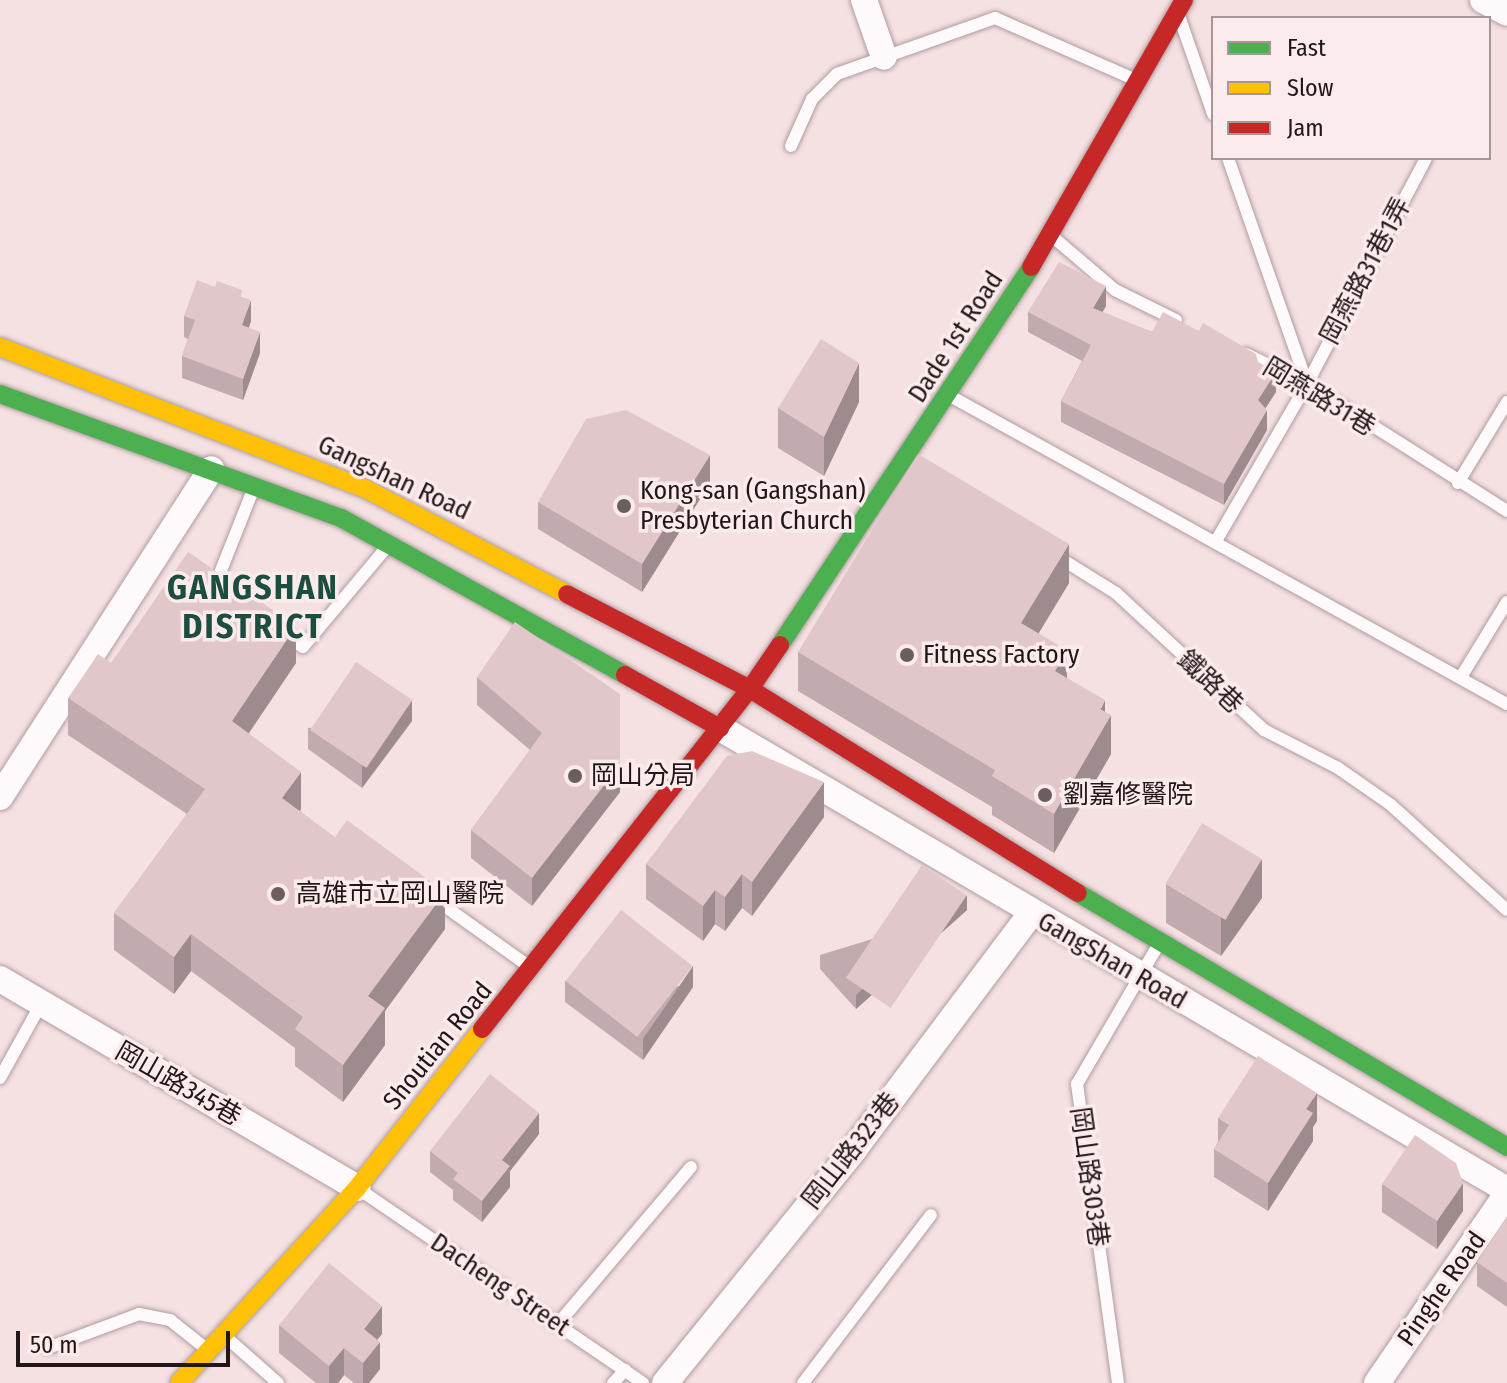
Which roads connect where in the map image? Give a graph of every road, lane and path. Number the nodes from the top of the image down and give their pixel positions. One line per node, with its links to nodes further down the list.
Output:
1 (864, 0): 5 (street)
2 (1483, 0): 4 (street)
3 (1179, 4): 6 (main road, Dade 1st Road); 7 (lane)
4 (1507, 13)
5 (884, 57): 6 (lane); 8 (lane)
6 (1140, 82): 11 (main road, Dade 1st Road)
7 (1211, 108)
8 (791, 146)
9 (1229, 160): 15 (lane)
10 (1425, 160): 15 (lane, 岡燕路31巷1弄)
11 (1050, 235): 12 (lane); 17 (main road, Dade 1st Road)
12 (1184, 324)
13 (0, 347): 19 (main road, Gangshan Road)
14 (1238, 350): 15 (lane, 岡燕路31巷)
15 (1307, 384): 21 (lane, 岡燕路31巷); 24 (lane, 岡燕路31巷1弄)
16 (0, 394): 20 (main road, Gangshan Road)
17 (949, 396): 24 (lane); 30 (main road, Dade 1st Road)
18 (1507, 402): 21 (lane)
19 (261, 467): 20 (main road, Gangshan Road); 23 (main road, Gangshan Road); 23 (main road, Gangshan Road); 26 (lane)
20 (211, 469): 33 (street)
21 (1458, 483): 22 (lane, 岡燕路31巷)
22 (1507, 511)
23 (400, 528): 28 (lane); 30 (main road, Gangshan Road); 32 (main road, Gangshan Road)
24 (1216, 541): 29 (lane)
25 (1039, 546): 35 (lane, 鐵路巷)
26 (227, 597)
27 (1507, 602): 29 (lane)
28 (265, 622)
29 (1461, 677): 31 (lane)
30 (750, 689): 32 (main road, Dade 1st Road); 37 (main road, GangShan Road)
31 (1507, 704)
32 (720, 728): 36 (street, GangShan Road); 38 (main road, Shoutian Road)
33 (0, 797)
34 (418, 887): 38 (lane)
35 (1507, 910)
36 (1031, 914): 40 (street, GangShan Road); 57 (street, 岡山路323巷)
37 (1158, 943): 40 (lane, 岡山路303巷); 43 (main road, GangShan Road)
38 (533, 970): 45 (main road, Shoutian Road)
39 (0, 979): 41 (street, 岡山路345巷)
40 (1142, 979): 46 (street, GangShan Road); 59 (lane, 岡山路303巷)
41 (41, 1004): 42 (lane); 45 (street, 岡山路345巷)
42 (0, 1078)
43 (1507, 1147)
44 (691, 1167): 48 (lane)
45 (357, 1188): 48 (lane, Dacheng Street); 49 (main road, Shoutian Road)
46 (1507, 1192): 60 (street, Pinghe Road)
47 (931, 1215): 58 (lane)
48 (557, 1325): 52 (lane, Dacheng Street)
49 (224, 1336): 51 (main road, Shoutian Road); 54 (lane)
50 (48, 1348): 51 (lane)
51 (211, 1352): 53 (main road, Shoutian Road)
52 (625, 1370): 55 (lane); 56 (lane, Dacheng Street)
53 (179, 1383)
54 (278, 1383)
55 (613, 1383)
56 (643, 1383)
57 (665, 1383)
58 (803, 1383)
59 (1118, 1383)
60 (1377, 1383)

